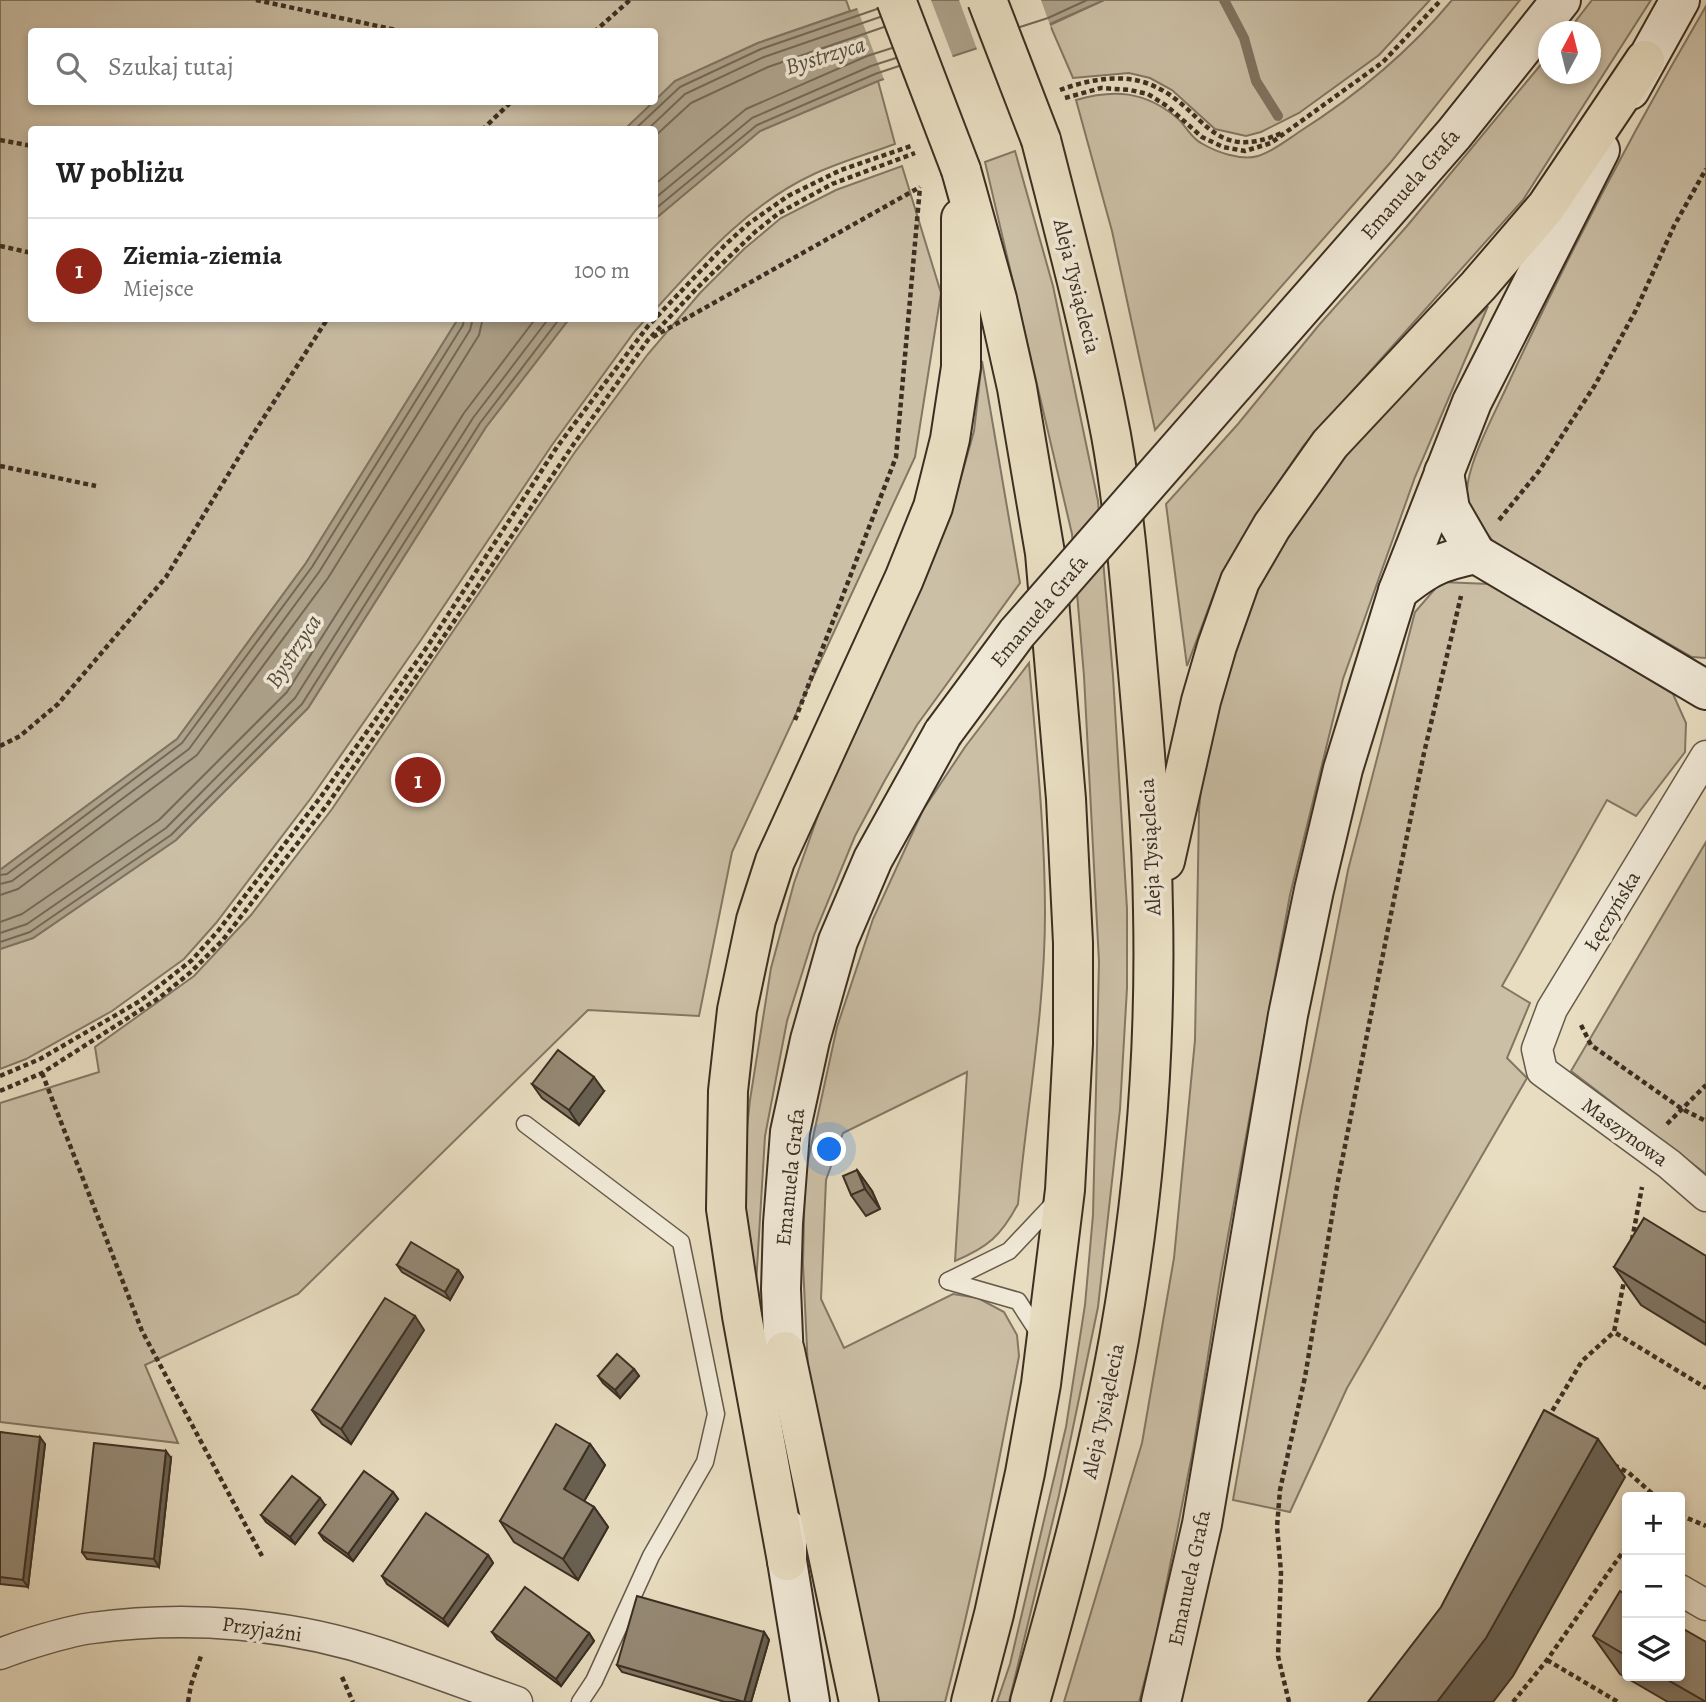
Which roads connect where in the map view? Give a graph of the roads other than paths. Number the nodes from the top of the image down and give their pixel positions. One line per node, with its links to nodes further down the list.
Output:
1 (896, 0): 6 (main road, bridge)
2 (987, 0): 12 (main road, Aleja Tysiąclecia, bridge)
3 (1561, 0): 18 (main road, Emanuela Grafa, bridge)
4 (1680, 0): 5 (main road)
5 (1645, 60): 7 (main road, Emanuela Grafa); 12 (main road)
6 (961, 170): 15 (main road); 19 (main road)
7 (1444, 472): 8 (main road); 9 (main road, Emanuela Grafa)
8 (1476, 554): 9 (main road); 10 (main road)
9 (1398, 591): 29 (main road, Emanuela Grafa)
10 (1706, 690)
11 (1706, 757): 13 (street, Łęczyńska)
12 (1153, 914): 28 (main road, Aleja Tysiąclecia)
13 (1542, 1071): 16 (street, Maszynowa)
14 (525, 1124): 24 (lane)
15 (1065, 1190): 17 (main road); 17 (lane)
16 (1706, 1196)
17 (1046, 1342): 27 (main road)
18 (785, 1351): 19 (main road, Emanuela Grafa); 26 (main road)
19 (787, 1561): 25 (main road, Emanuela Grafa)
20 (1685, 1593): 21 (street)
21 (1706, 1605)
22 (0, 1654): 23 (street, Przyjaźni)
23 (517, 1702)
24 (580, 1702)
25 (810, 1702)
26 (859, 1702)
27 (971, 1702)
28 (1030, 1702)
29 (1161, 1702)

